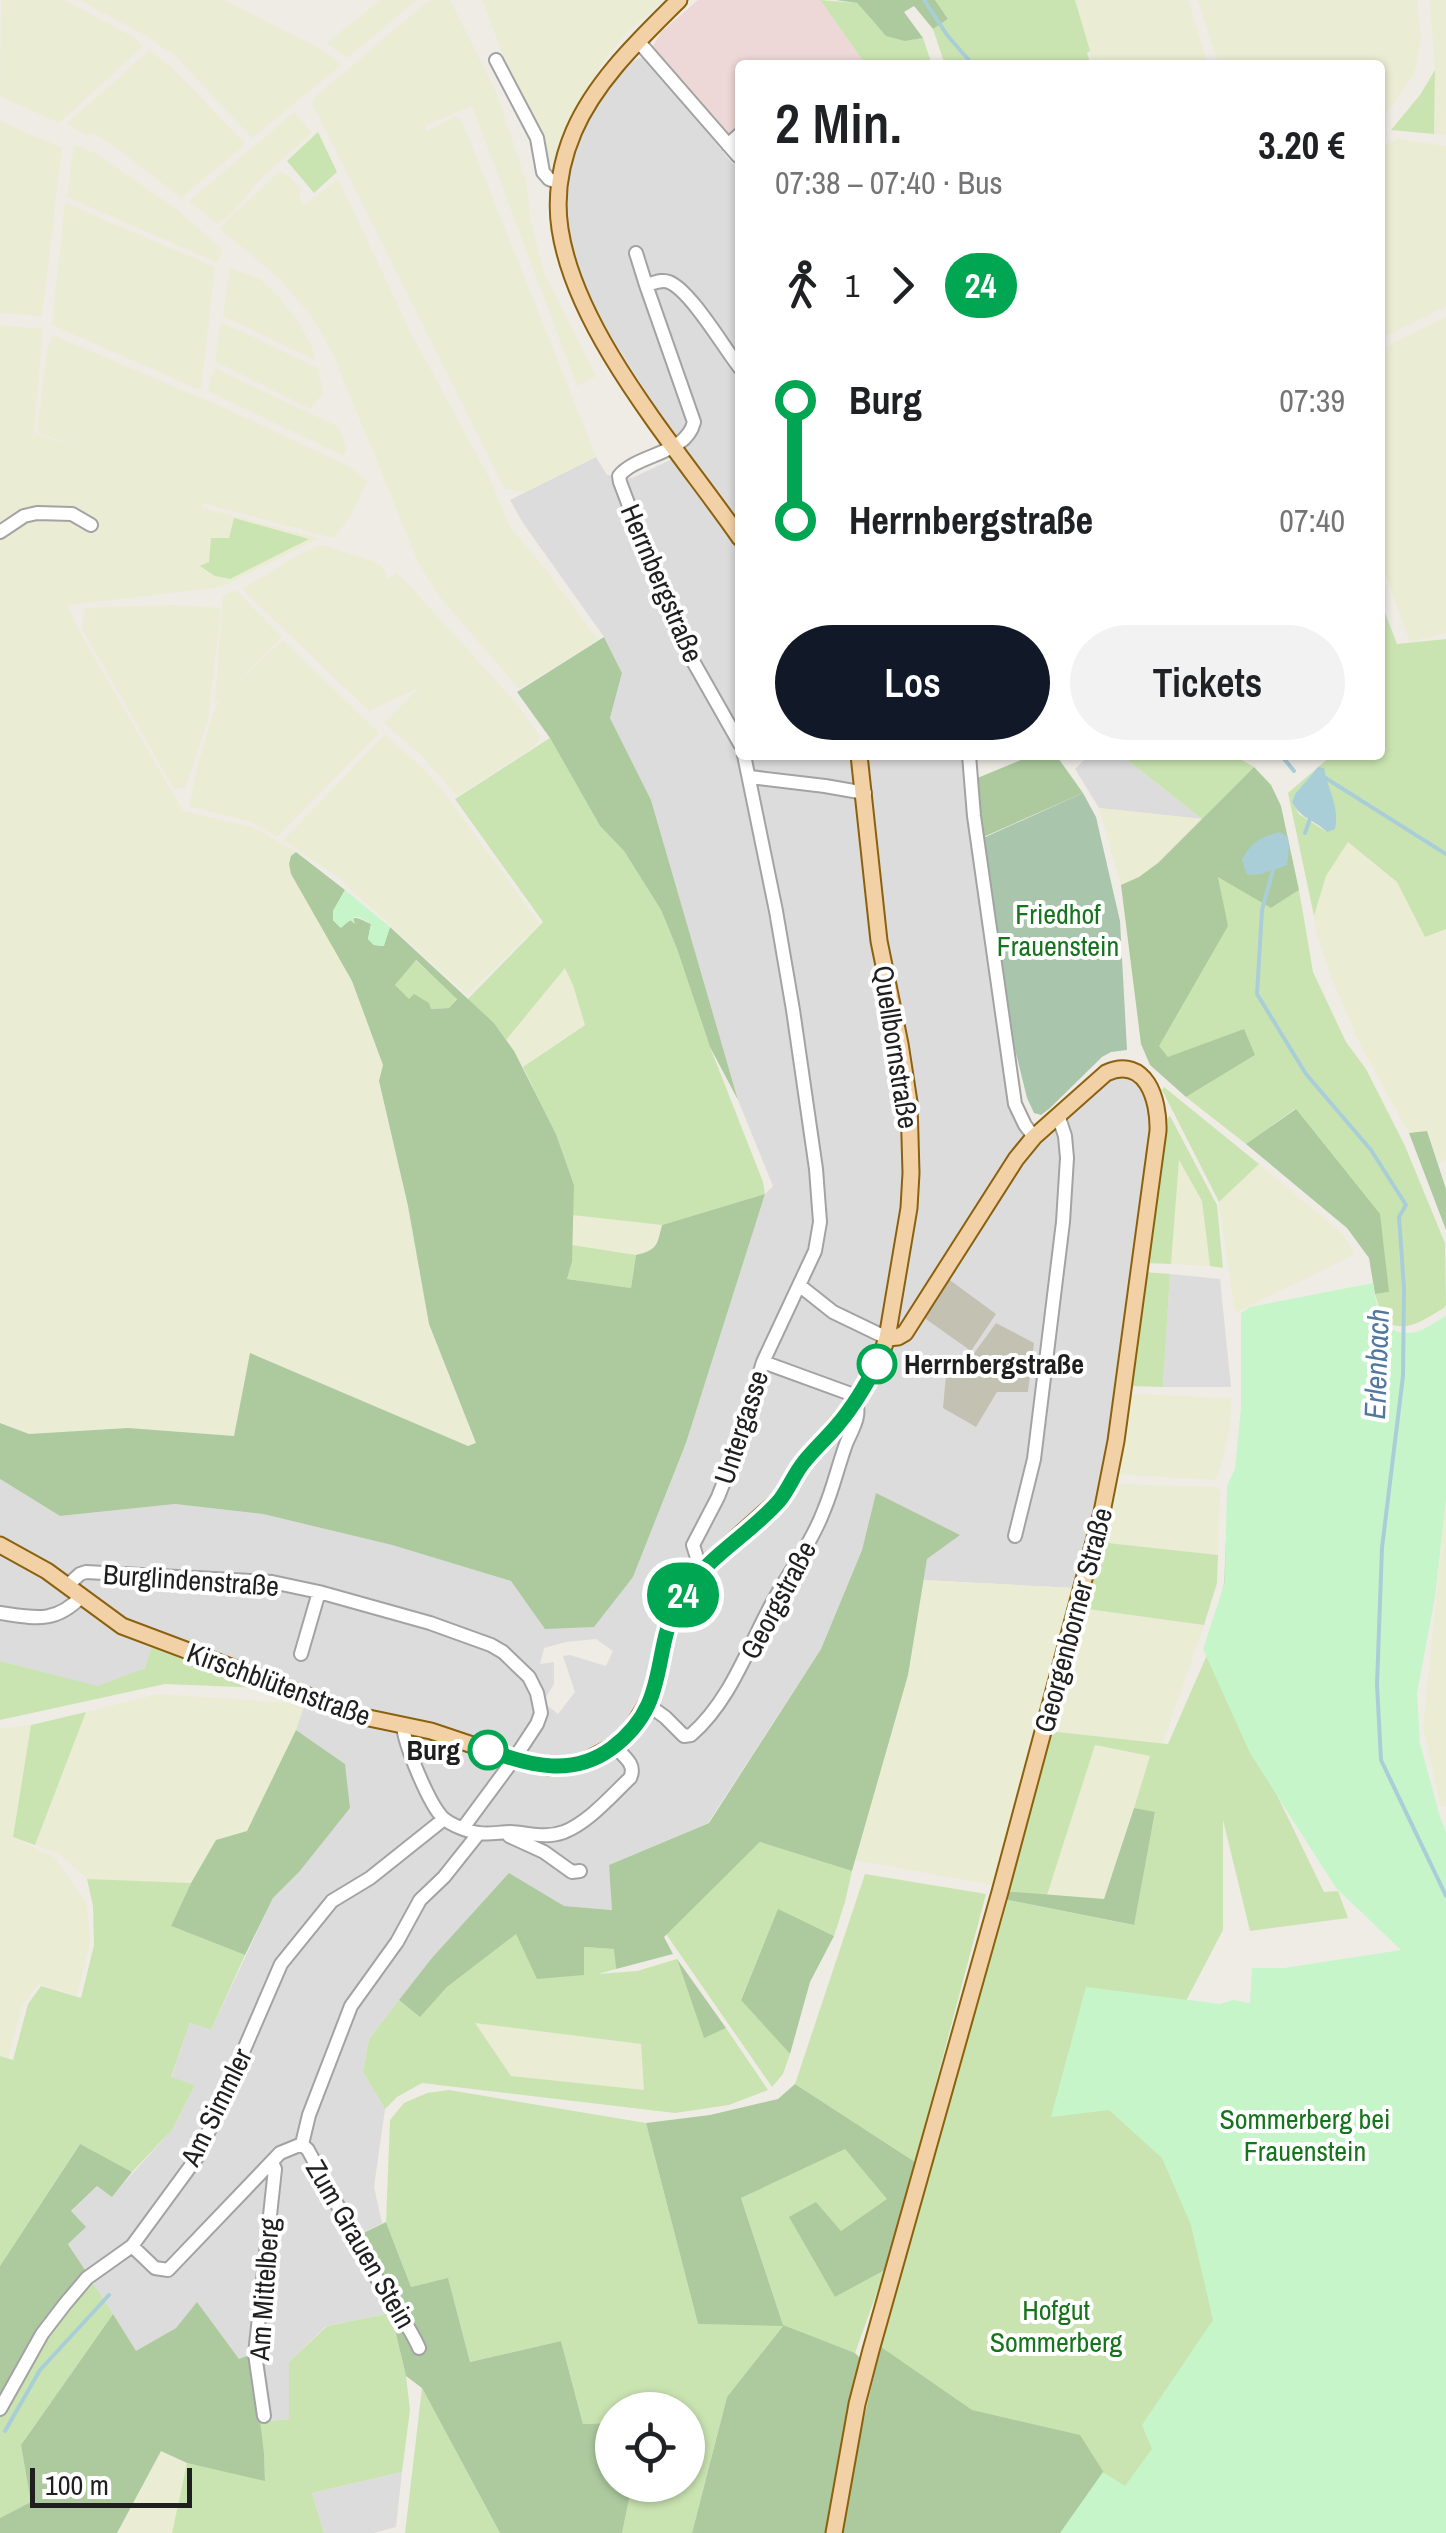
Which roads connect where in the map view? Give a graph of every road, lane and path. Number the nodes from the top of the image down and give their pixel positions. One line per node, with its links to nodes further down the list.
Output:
1 (678, 0): 2 (main road)
2 (638, 40): 5 (street); 7 (main road)
3 (496, 60): 7 (street)
4 (735, 139): 5 (street)
5 (728, 145): 6 (street)
6 (735, 153)
7 (559, 184): 11 (main road)
8 (636, 253): 9 (street)
9 (646, 285): 10 (street); 11 (street)
10 (735, 361)
11 (674, 446): 13 (main road); 15 (street, Herrnbergstraße)
12 (91, 526): 14 (street)
13 (735, 531)
14 (0, 532)
15 (735, 735)
16 (745, 760): 19 (street)
17 (860, 760): 20 (main road, Quellbornstraße)
18 (968, 760): 22 (street)
19 (750, 777): 20 (street); 23 (street)
20 (865, 794): 24 (main road, Quellbornstraße)
21 (1058, 1116): 22 (main road, Georgenborner Straße); 27 (street); 50 (main road, Georgenborner Straße)
22 (1034, 1137): 24 (main road, Georgenborner Straße)
23 (799, 1285): 24 (street); 25 (street, Untergasse)
24 (887, 1338): 26 (main road, Kirschblütenstraße)
25 (763, 1362): 26 (street); 29 (street, Untergasse)
26 (858, 1399): 29 (main road, Kirschblütenstraße); 35 (street, Georgstraße)
27 (1015, 1536)
28 (0, 1544): 30 (main road, Kirschblütenstraße)
29 (706, 1566): 35 (main road, Kirschblütenstraße)
30 (68, 1586): 31 (street, Burglindenstraße); 32 (main road, Kirschblütenstraße)
31 (319, 1592): 34 (street, Burglindenstraße); 38 (street, Burglindenstraße)
32 (82, 1596): 33 (street); 36 (main road, Kirschblütenstraße)
33 (0, 1613)
34 (301, 1654)
35 (648, 1705): 37 (main road, Kirschblütenstraße)
36 (403, 1726): 38 (main road, Kirschblütenstraße); 39 (street)
37 (614, 1746): 38 (main road, Kirschblütenstraße); 41 (street)
38 (514, 1759): 40 (street, Burglindenstraße)
39 (444, 1818): 40 (street); 46 (street, Am Simmler)
40 (464, 1828): 42 (street)
41 (502, 1832): 42 (street); 43 (street)
42 (479, 1834): 44 (street, Zum Grauen Stein)
43 (580, 1871)
44 (302, 2144): 45 (street, Am Mittelberg); 47 (street, Zum Grauen Stein)
45 (272, 2162): 46 (street, Am Mittelberg); 49 (street, Am Mittelberg)
46 (132, 2246): 48 (street, Am Simmler)
47 (419, 2348)
48 (0, 2409)
49 (264, 2416)
50 (834, 2533)

